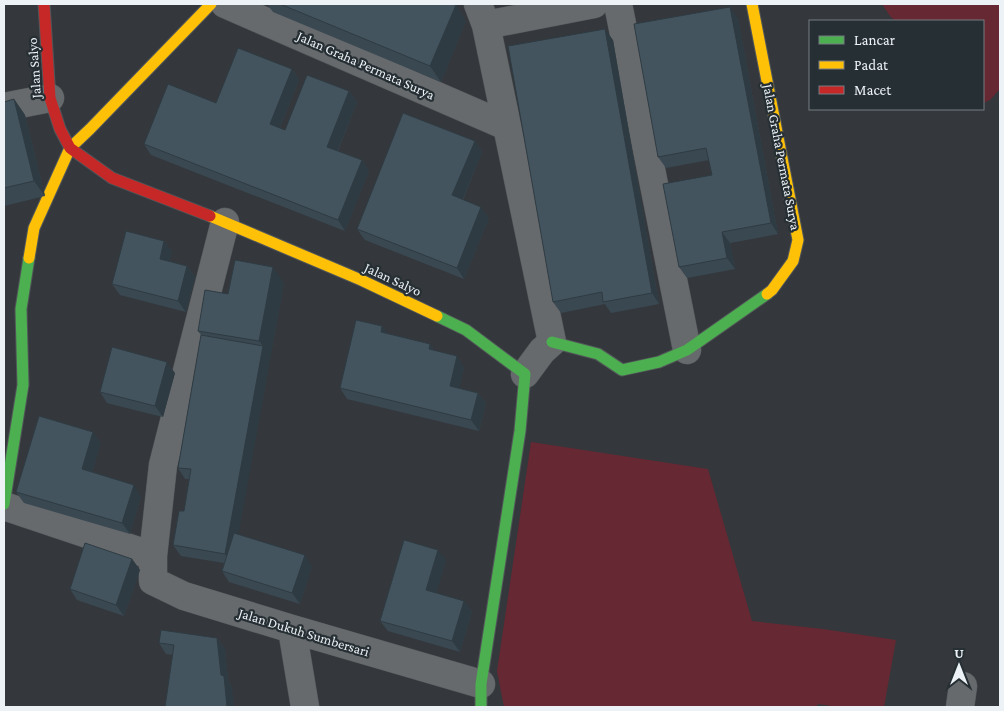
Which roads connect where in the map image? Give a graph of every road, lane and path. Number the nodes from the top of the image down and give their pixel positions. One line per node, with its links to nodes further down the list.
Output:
1 (48, 4): 8 (street, Jalan Salyo)
2 (211, 4): 11 (street)
3 (225, 4): 10 (street, Jalan Graha Permata Surya)
4 (594, 4): 7 (street)
5 (618, 4): 15 (street)
6 (752, 4): 15 (street, Jalan Graha Permata Surya)
7 (482, 14): 10 (street)
8 (50, 98): 9 (street); 11 (street, Jalan Salyo)
9 (4, 107)
10 (506, 126): 14 (street)
11 (70, 148): 12 (street, Jalan Salyo); 13 (street)
12 (224, 222): 16 (street, Jalan Salyo); 18 (street, Jalan Dukuh Sumbersari)
13 (12, 310): 17 (street)
14 (552, 342): 15 (street, Jalan Graha Permata Surya); 16 (street)
15 (687, 350)
16 (525, 374): 20 (street)
17 (4, 505): 18 (street)
18 (153, 556): 19 (street, Jalan Dukuh Sumbersari)
19 (292, 629): 20 (street, Jalan Dukuh Sumbersari); 21 (street)
20 (481, 695)
21 (305, 707)

